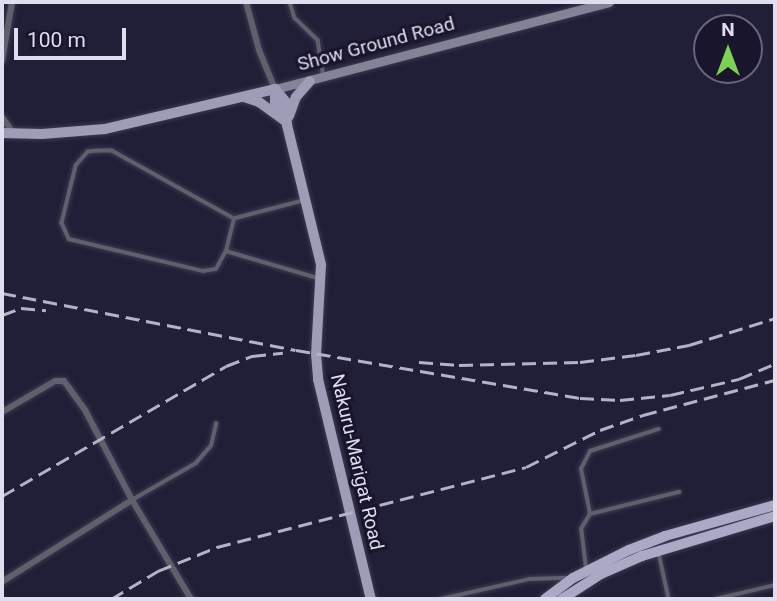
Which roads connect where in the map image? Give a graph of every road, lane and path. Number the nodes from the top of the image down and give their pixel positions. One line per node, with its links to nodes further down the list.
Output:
1 (12, 2): 5 (street)
2 (246, 2): 8 (street)
3 (290, 2): 6 (lane)
4 (609, 2): 6 (main road, Show Ground Road)
5 (2, 61)
6 (324, 78): 7 (main road, Show Ground Road)
7 (310, 81): 8 (main road, Show Ground Road); 11 (main road)
8 (275, 89): 9 (main road); 11 (main road, Nakuru-Marigat Road)
9 (242, 97): 11 (main road); 13 (main road)
10 (2, 117): 13 (street)
11 (286, 123): 14 (main road, Nakuru-Marigat Road)
12 (2, 133): 13 (main road)
13 (14, 134)
14 (305, 200): 15 (lane); 17 (main road, Nakuru-Marigat Road)
15 (234, 219): 16 (lane); 16 (lane)
16 (226, 251): 17 (lane)
17 (322, 278): 32 (main road, Nakuru-Marigat Road)
18 (2, 412): 22 (street)
19 (216, 424): 22 (lane)
20 (659, 429): 24 (lane)
21 (679, 492): 24 (lane)
22 (132, 500): 29 (street); 31 (street)
23 (775, 505): 27 (highway)
24 (590, 514): 27 (lane)
25 (775, 516): 26 (highway)
26 (658, 550): 35 (highway); 36 (lane)
27 (586, 570): 28 (highway)
28 (573, 578): 33 (lane); 34 (highway)
29 (2, 582)
30 (775, 585): 37 (lane)
31 (191, 599)
32 (371, 599)
33 (441, 599)
34 (545, 599)
35 (562, 599)
36 (669, 599)
37 (716, 599)

